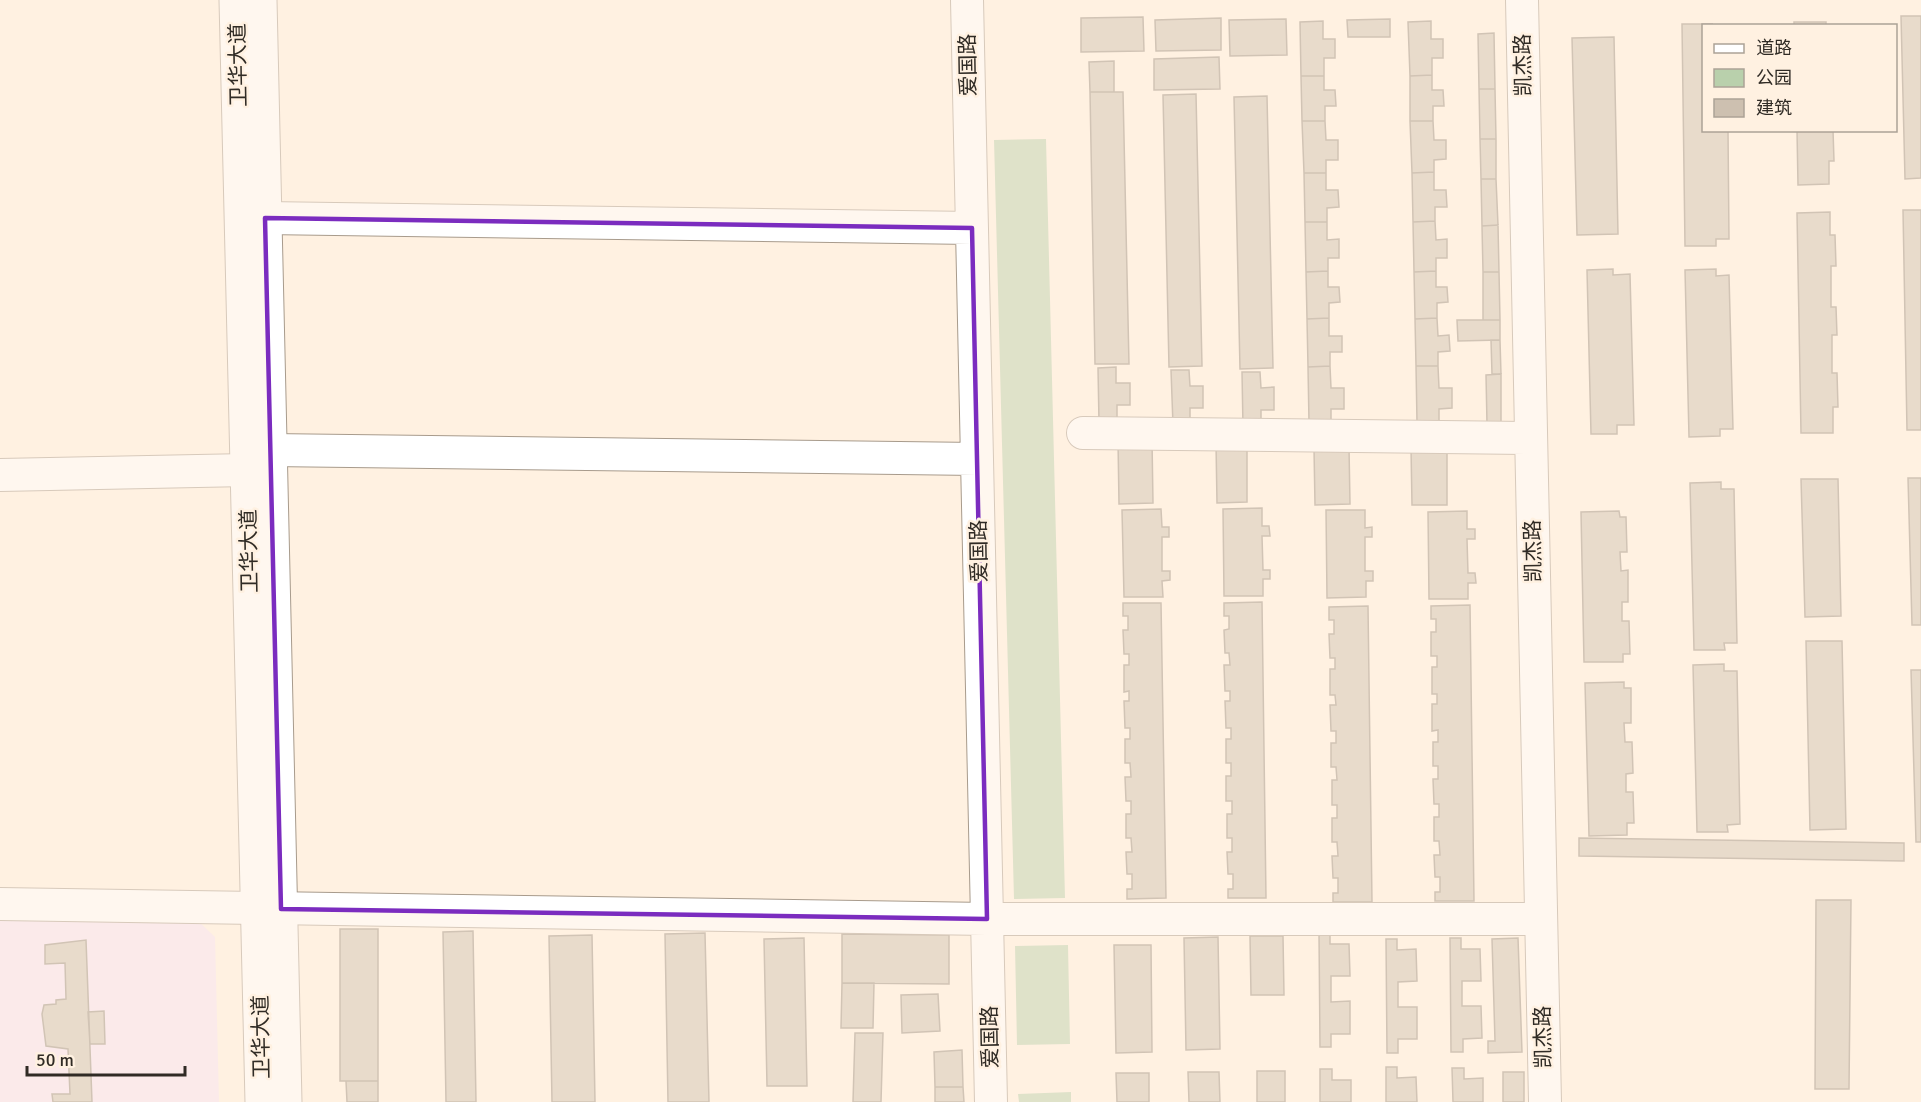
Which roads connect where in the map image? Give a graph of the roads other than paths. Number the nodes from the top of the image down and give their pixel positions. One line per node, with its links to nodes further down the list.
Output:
1 (236, 0): 10 (main road, 卫华大道)
2 (260, 0): 5 (main road, 卫华大道)
3 (967, 0): 6 (street, 爱国路)
4 (1521, 0): 8 (street, 凯杰路)
5 (265, 218): 6 (street); 10 (main road, 卫华大道)
6 (972, 228): 9 (street, 爱国路)
7 (1083, 433): 8 (street)
8 (1531, 438): 15 (street, 凯杰路)
9 (977, 459): 10 (street); 14 (street, 爱国路)
10 (259, 460): 11 (street); 13 (main road, 卫华大道)
11 (0, 474)
12 (0, 904): 13 (street)
13 (269, 908): 14 (street); 16 (main road, 卫华大道); 17 (main road, 卫华大道)
14 (987, 919): 15 (street); 18 (street, 爱国路)
15 (1541, 919): 19 (street, 凯杰路)
16 (262, 1102)
17 (285, 1102)
18 (992, 1102)
19 (1545, 1102)

